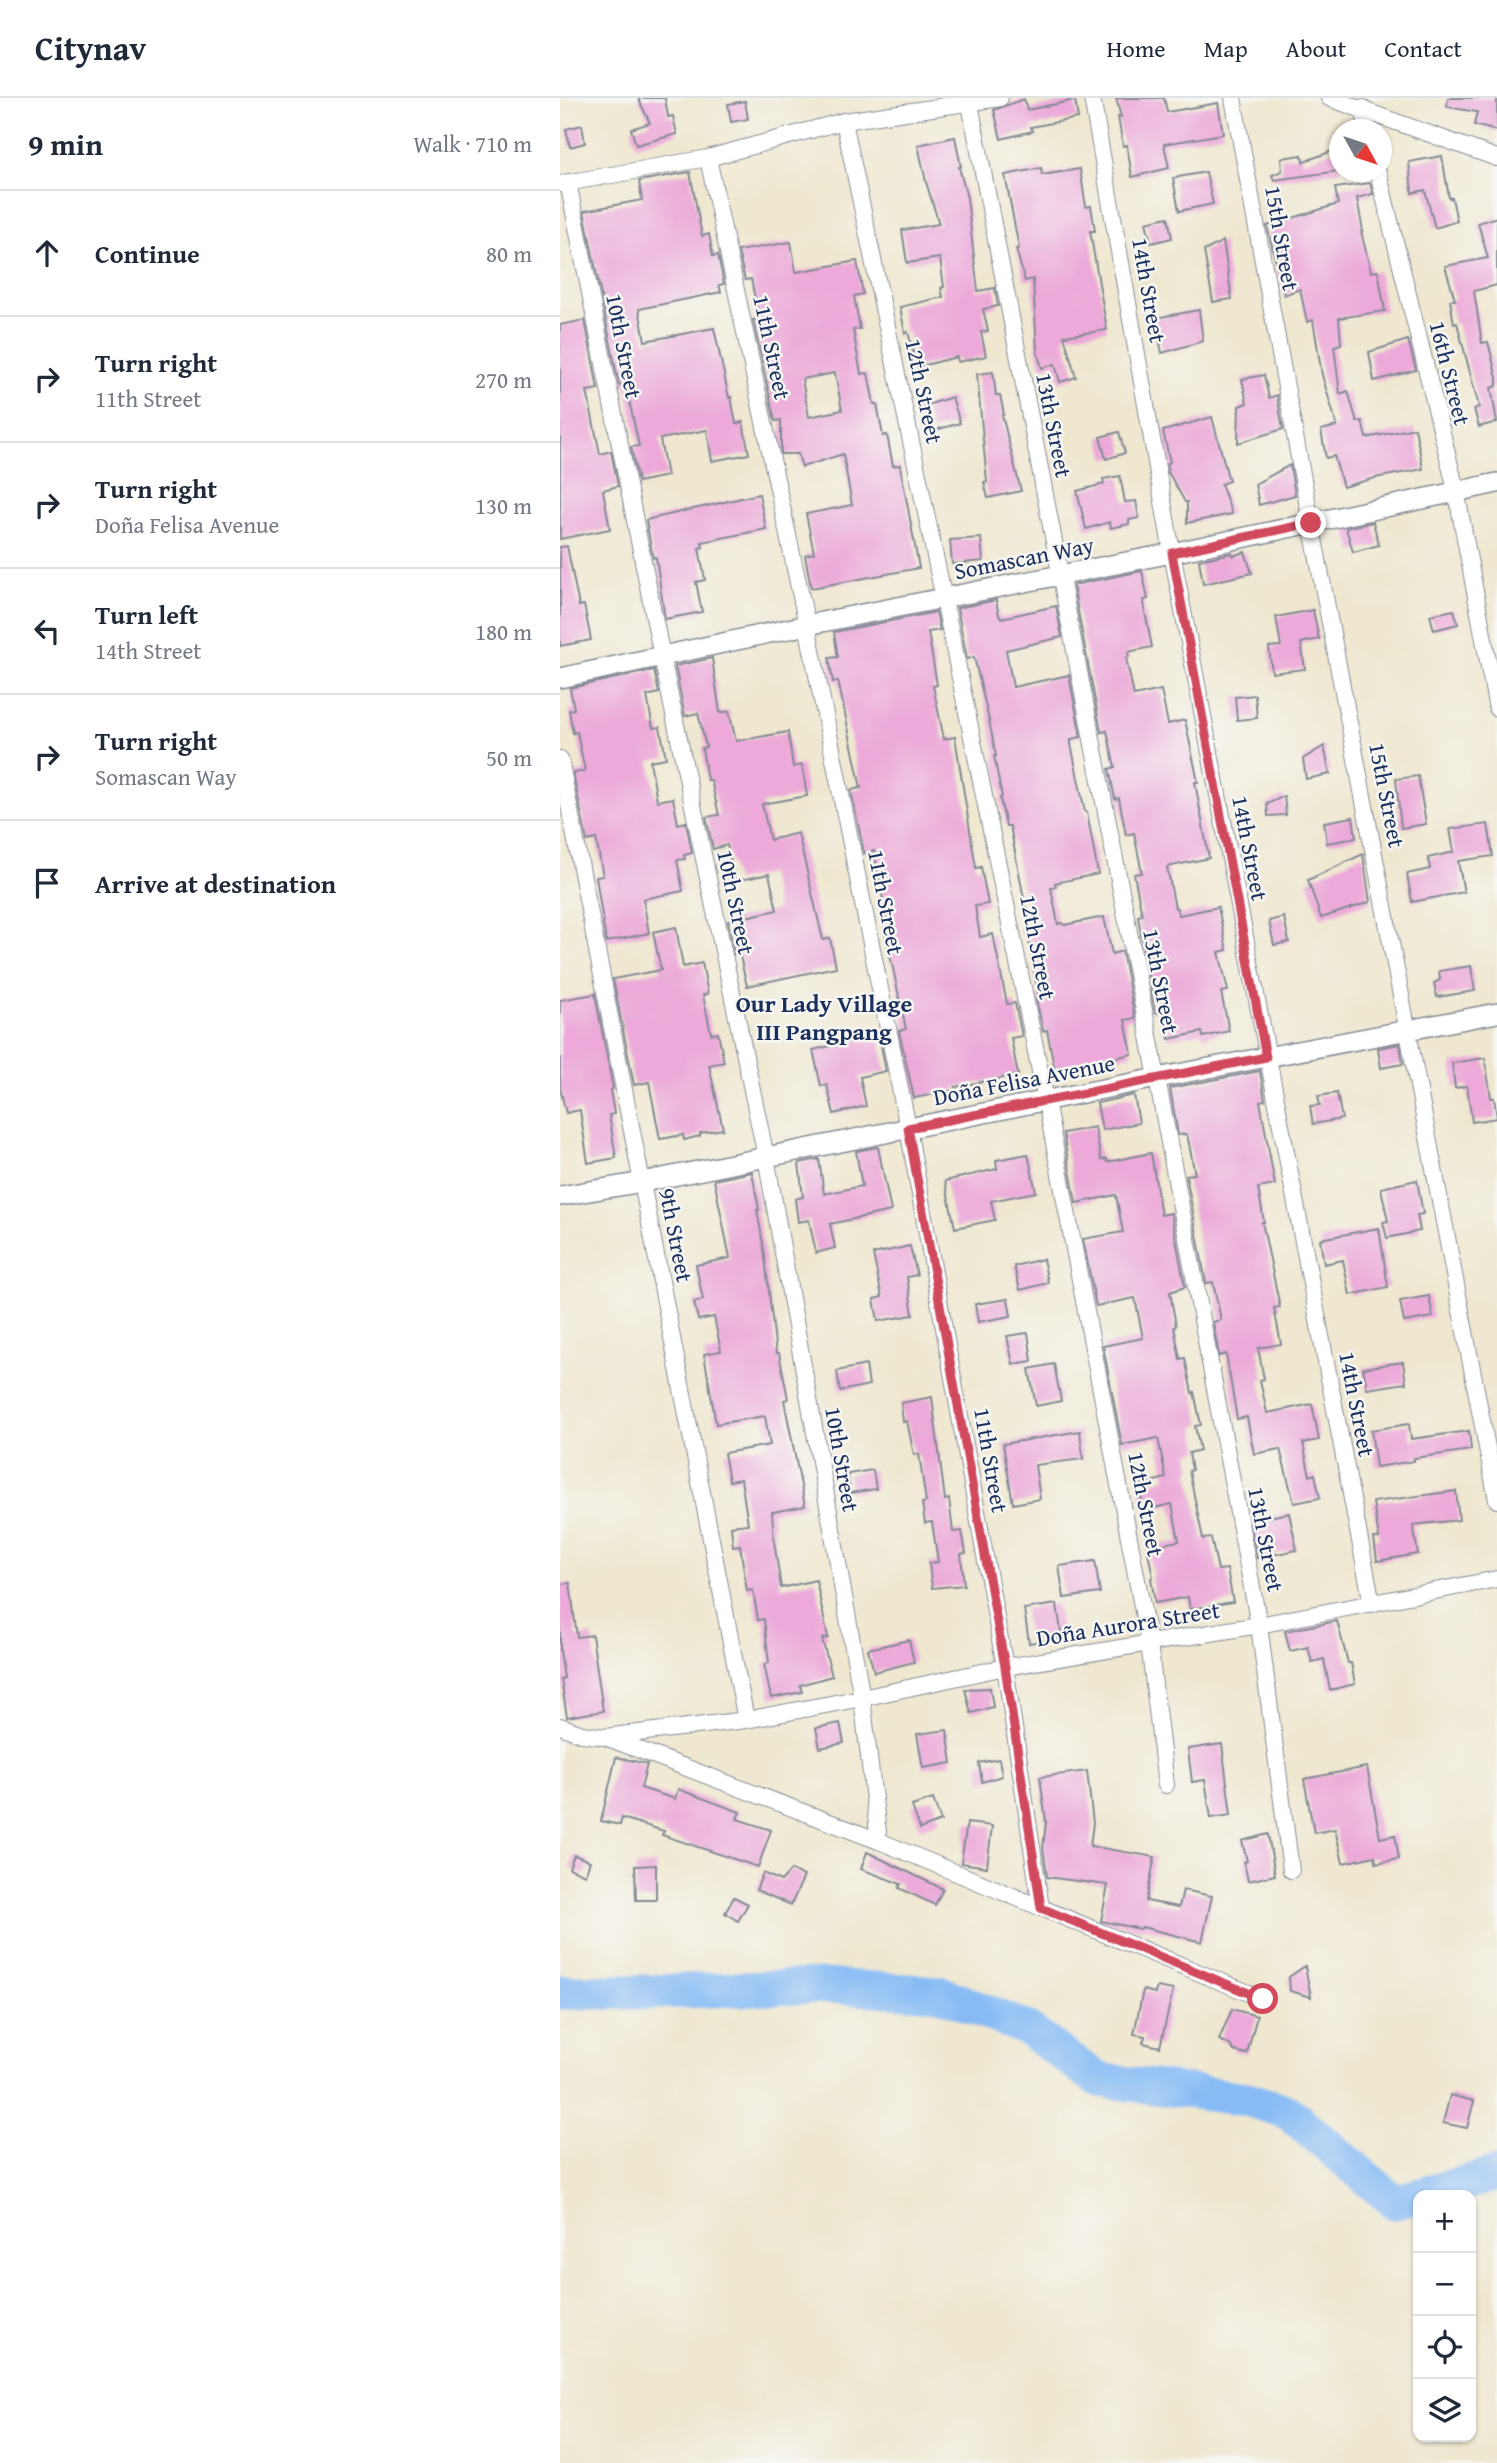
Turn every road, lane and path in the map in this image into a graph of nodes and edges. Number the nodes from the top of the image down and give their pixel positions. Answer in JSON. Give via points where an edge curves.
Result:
{"nodes":[{"id":1,"x":1000,"y":98,"type":"edge"},
{"id":2,"x":1092,"y":98,"type":"edge"},
{"id":3,"x":1234,"y":98,"type":"edge"},
{"id":4,"x":1329,"y":98,"type":"edge"},
{"id":5,"x":970,"y":104,"type":"junction"},
{"id":6,"x":1363,"y":108,"type":"junction"},
{"id":7,"x":1366,"y":119,"type":"edge"},
{"id":8,"x":844,"y":121,"type":"junction"},
{"id":9,"x":708,"y":158,"type":"junction"},
{"id":10,"x":1497,"y":158,"type":"edge"},
{"id":11,"x":1380,"y":182,"type":"edge"},
{"id":12,"x":564,"y":183,"type":"edge"},
{"id":13,"x":1497,"y":483,"type":"edge"},
{"id":14,"x":1455,"y":490,"type":"junction"},
{"id":15,"x":1311,"y":523,"type":"junction"},
{"id":16,"x":1172,"y":553,"type":"junction"},
{"id":17,"x":1059,"y":576,"type":"junction"},
{"id":18,"x":944,"y":598,"type":"junction"},
{"id":19,"x":807,"y":625,"type":"junction"},
{"id":20,"x":662,"y":657,"type":"junction"},
{"id":21,"x":560,"y":678,"type":"edge"},
{"id":22,"x":1497,"y":709,"type":"edge"},
{"id":23,"x":560,"y":759,"type":"edge"},
{"id":24,"x":1497,"y":1013,"type":"edge"},
{"id":25,"x":1409,"y":1030,"type":"junction"},
{"id":26,"x":1266,"y":1057,"type":"junction"},
{"id":27,"x":1157,"y":1078,"type":"junction"},
{"id":28,"x":1046,"y":1101,"type":"junction"},
{"id":29,"x":908,"y":1128,"type":"junction"},
{"id":30,"x":765,"y":1157,"type":"junction"},
{"id":31,"x":643,"y":1182,"type":"junction"},
{"id":32,"x":560,"y":1196,"type":"edge"},
{"id":33,"x":1497,"y":1500,"type":"edge"},
{"id":34,"x":1497,"y":1579,"type":"edge"},
{"id":35,"x":1372,"y":1604,"type":"junction"},
{"id":36,"x":1259,"y":1625,"type":"junction"},
{"id":37,"x":1149,"y":1643,"type":"junction"},
{"id":38,"x":1005,"y":1667,"type":"junction"},
{"id":39,"x":862,"y":1698,"type":"junction"},
{"id":40,"x":746,"y":1720,"type":"junction"},
{"id":41,"x":560,"y":1726,"type":"edge"},
{"id":42,"x":605,"y":1737,"type":"junction"},
{"id":43,"x":1166,"y":1785,"type":"dead end"},
{"id":44,"x":879,"y":1840,"type":"junction"},
{"id":45,"x":1291,"y":1870,"type":"dead end"},
{"id":46,"x":1041,"y":1908,"type":"junction"},
{"id":47,"x":1263,"y":1999,"type":"dead end"}],
"edges":[{"from":1,"to":5,"type":"street"},
{"from":2,"to":16,"type":"street","name":"14th Street"},
{"from":3,"to":15,"type":"street","name":"15th Street"},
{"from":4,"to":6,"type":"street"},
{"from":5,"to":8,"type":"street"},
{"from":5,"to":17,"type":"street","name":"13th Street"},
{"from":6,"to":7,"type":"street"},
{"from":6,"to":10,"type":"street"},
{"from":8,"to":9,"type":"street"},
{"from":8,"to":18,"type":"street","name":"12th Street"},
{"from":9,"to":12,"type":"street"},
{"from":9,"to":19,"type":"street","name":"11th Street"},
{"from":11,"to":14,"type":"street","name":"16th Street"},
{"from":12,"to":20,"type":"street","name":"10th Street"},
{"from":13,"to":14,"type":"street","name":"Somascan Way"},
{"from":14,"to":15,"type":"street","name":"Somascan Way"},
{"from":14,"to":22,"type":"street","name":"16th Street"},
{"from":15,"to":16,"type":"street","name":"Somascan Way"},
{"from":15,"to":25,"type":"street","name":"15th Street"},
{"from":16,"to":17,"type":"street","name":"Somascan Way"},
{"from":16,"to":26,"type":"street","name":"14th Street"},
{"from":17,"to":18,"type":"street","name":"Somascan Way"},
{"from":17,"to":27,"type":"street","name":"13th Street"},
{"from":18,"to":19,"type":"street","name":"Somascan Way"},
{"from":18,"to":28,"type":"street","name":"12th Street"},
{"from":19,"to":20,"type":"street","name":"Somascan Way"},
{"from":19,"to":29,"type":"street","name":"11th Street"},
{"from":20,"to":21,"type":"street","name":"Somascan Way"},
{"from":20,"to":30,"type":"street","name":"10th Street"},
{"from":23,"to":31,"type":"street","name":"9th Street"},
{"from":24,"to":25,"type":"street","name":"Doña Felisa Avenue"},
{"from":25,"to":26,"type":"street","name":"Doña Felisa Avenue"},
{"from":25,"to":33,"type":"street","name":"15th Street"},
{"from":26,"to":27,"type":"street","name":"Doña Felisa Avenue"},
{"from":26,"to":35,"type":"street","name":"14th Street"},
{"from":27,"to":28,"type":"street","name":"Doña Felisa Avenue"},
{"from":27,"to":36,"type":"street","name":"13th Street"},
{"from":28,"to":29,"type":"street","name":"Doña Felisa Avenue"},
{"from":28,"to":37,"type":"street","name":"12th Street"},
{"from":29,"to":30,"type":"street","name":"Doña Felisa Avenue"},
{"from":29,"to":38,"type":"street","name":"11th Street"},
{"from":30,"to":31,"type":"street","name":"Doña Felisa Avenue"},
{"from":30,"to":39,"type":"street","name":"10th Street"},
{"from":31,"to":32,"type":"street","name":"Doña Felisa Avenue"},
{"from":31,"to":40,"type":"street","name":"9th Street"},
{"from":34,"to":35,"type":"street","name":"Doña Aurora Street"},
{"from":35,"to":36,"type":"street","name":"Doña Aurora Street"},
{"from":36,"to":37,"type":"street","name":"Doña Aurora Street"},
{"from":36,"to":45,"type":"street","name":"13th Street"},
{"from":37,"to":38,"type":"street","name":"Doña Aurora Street"},
{"from":37,"to":43,"type":"street","name":"12th Street"},
{"from":38,"to":39,"type":"street","name":"Doña Aurora Street"},
{"from":38,"to":46,"type":"street","name":"11th Street"},
{"from":39,"to":40,"type":"street","name":"Doña Aurora Street"},
{"from":39,"to":44,"type":"street","name":"10th Street"},
{"from":40,"to":42,"type":"street","name":"Doña Aurora Street"},
{"from":41,"to":42,"type":"street","name":"Doña Aurora Street"},
{"from":42,"to":44,"type":"street"},
{"from":44,"to":46,"type":"street"},
{"from":46,"to":47,"type":"street"}]}
